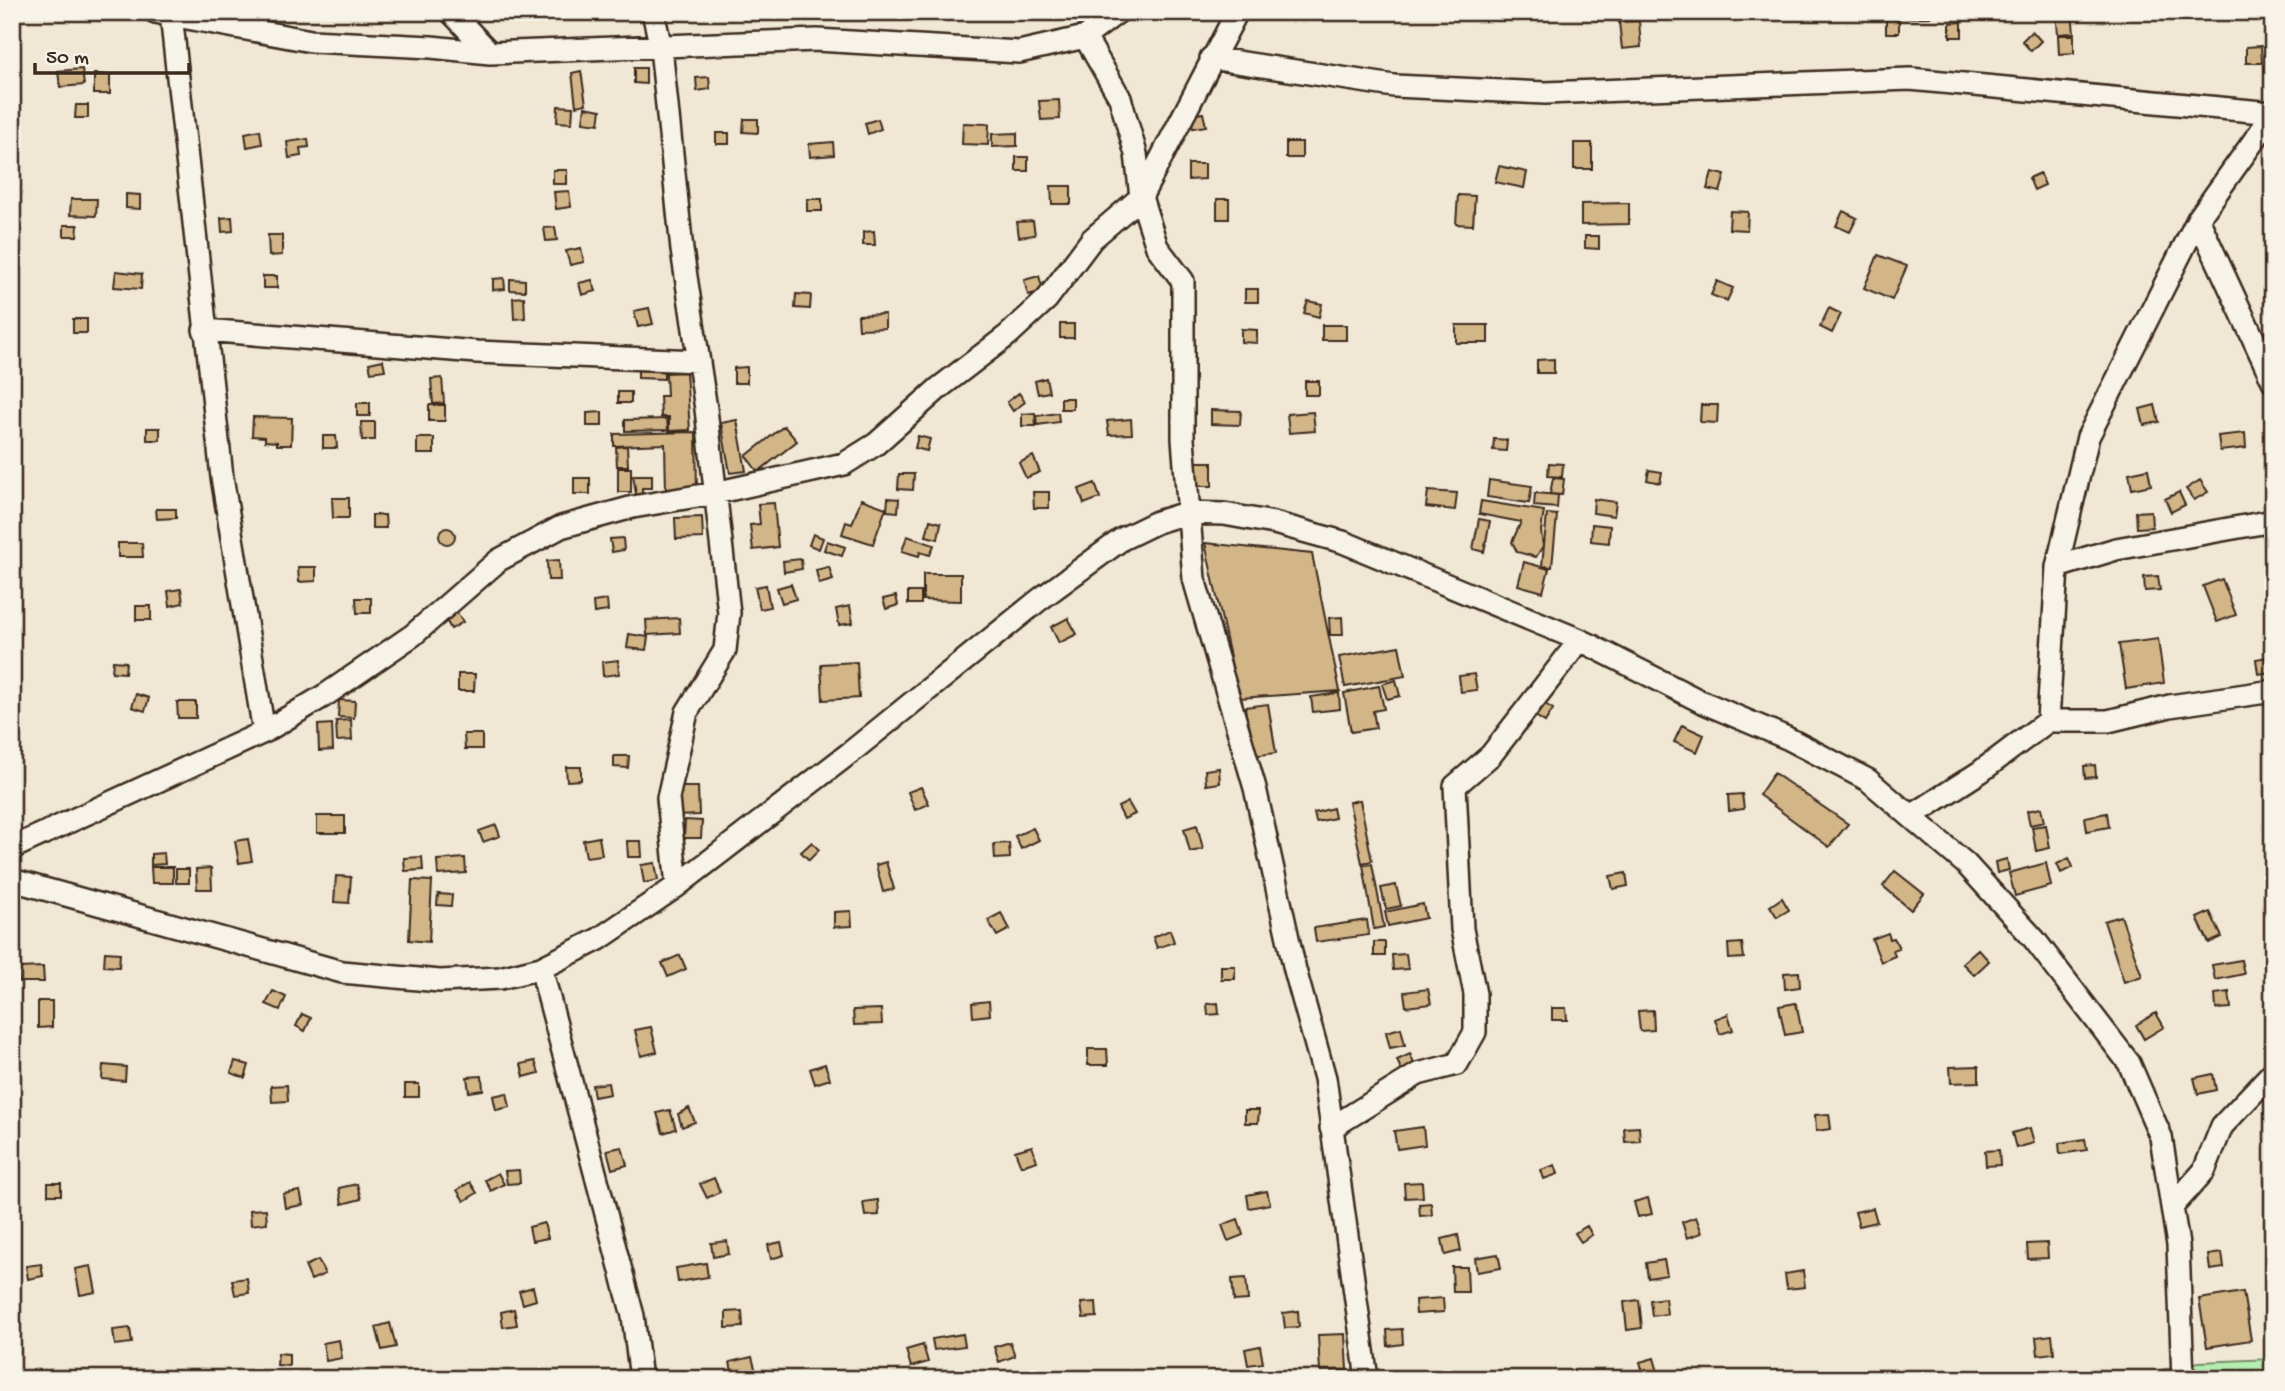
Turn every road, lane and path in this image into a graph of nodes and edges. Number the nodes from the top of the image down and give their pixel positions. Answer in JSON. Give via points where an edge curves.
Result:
{"nodes":[{"id":1,"x":450,"y":12,"type":"edge"},
{"id":2,"x":653,"y":12,"type":"edge"},
{"id":3,"x":1118,"y":12,"type":"edge"},
{"id":4,"x":1237,"y":12,"type":"edge"},
{"id":5,"x":163,"y":13,"type":"edge"},
{"id":6,"x":1085,"y":37,"type":"junction"},
{"id":7,"x":661,"y":48,"type":"junction"},
{"id":8,"x":490,"y":53,"type":"junction"},
{"id":9,"x":1211,"y":58,"type":"junction"},
{"id":10,"x":2273,"y":113,"type":"edge"},
{"id":11,"x":1141,"y":197,"type":"junction"},
{"id":12,"x":2198,"y":219,"type":"junction"},
{"id":13,"x":204,"y":330,"type":"junction"},
{"id":14,"x":698,"y":360,"type":"junction"},
{"id":15,"x":2273,"y":381,"type":"edge"},
{"id":16,"x":715,"y":493,"type":"junction"},
{"id":17,"x":1186,"y":513,"type":"junction"},
{"id":18,"x":2273,"y":521,"type":"edge"},
{"id":19,"x":2057,"y":567,"type":"junction"},
{"id":20,"x":1580,"y":640,"type":"junction"},
{"id":21,"x":2273,"y":691,"type":"edge"},
{"id":22,"x":2048,"y":721,"type":"junction"},
{"id":23,"x":264,"y":732,"type":"junction"},
{"id":24,"x":12,"y":848,"type":"edge"},
{"id":25,"x":12,"y":880,"type":"edge"},
{"id":26,"x":677,"y":886,"type":"junction"},
{"id":27,"x":541,"y":968,"type":"junction"},
{"id":28,"x":2273,"y":1072,"type":"edge"},
{"id":29,"x":1331,"y":1128,"type":"junction"},
{"id":30,"x":2172,"y":1207,"type":"junction"},
{"id":31,"x":641,"y":1379,"type":"edge"},
{"id":32,"x":1367,"y":1379,"type":"edge"},
{"id":33,"x":2183,"y":1379,"type":"edge"}],
"edges":[{"from":1,"to":8,"type":"street"},
{"from":2,"to":7,"type":"street"},
{"from":3,"to":6,"type":"street"},
{"from":4,"to":9,"type":"street"},
{"from":5,"to":8,"type":"street","via":[[311,41]]},
{"from":5,"to":13,"type":"street"},
{"from":6,"to":7,"type":"street","via":[[1019,52],[817,40]]},
{"from":6,"to":11,"type":"street","via":[[1119,98],[1136,154]]},
{"from":7,"to":8,"type":"street"},
{"from":7,"to":14,"type":"street"},
{"from":9,"to":10,"type":"street","via":[[1394,86],[1545,93],[1910,79]]},
{"from":9,"to":11,"type":"street"},
{"from":10,"to":12,"type":"street"},
{"from":11,"to":16,"type":"street","via":[[1092,239],[1047,299],[876,444],[844,464]]},
{"from":11,"to":17,"type":"street","via":[[1157,247],[1183,281]]},
{"from":12,"to":15,"type":"street"},
{"from":12,"to":19,"type":"street","via":[[2088,437]]},
{"from":13,"to":14,"type":"street","via":[[477,352]]},
{"from":13,"to":23,"type":"street","via":[[222,477]]},
{"from":14,"to":16,"type":"street"},
{"from":16,"to":23,"type":"street","via":[[633,507],[561,527],[529,542],[499,561],[413,635]]},
{"from":16,"to":26,"type":"street","via":[[729,613],[725,650],[687,712],[667,798]]},
{"from":17,"to":20,"type":"street","via":[[1274,523],[1343,542]]},
{"from":17,"to":26,"type":"street","via":[[1122,539]]},
{"from":17,"to":29,"type":"street","via":[[1194,579],[1255,789],[1292,957],[1325,1078]]},
{"from":18,"to":19,"type":"street","via":[[2116,549]]},
{"from":19,"to":22,"type":"street"},
{"from":20,"to":22,"type":"street","via":[[1699,689],[1913,815]]},
{"from":20,"to":29,"type":"street","via":[[1491,755],[1455,786],[1462,929],[1475,994],[1475,1032],[1457,1064],[1418,1074]]},
{"from":20,"to":30,"type":"street","via":[[1868,780],[1966,864],[2034,939],[2129,1063],[2161,1137]]},
{"from":21,"to":22,"type":"street","via":[[2170,706],[2108,721]]},
{"from":23,"to":24,"type":"street"},
{"from":25,"to":27,"type":"street","via":[[342,972],[440,981],[500,978]]},
{"from":26,"to":27,"type":"street","via":[[599,939]]},
{"from":27,"to":31,"type":"street","via":[[633,1316]]},
{"from":28,"to":30,"type":"street","via":[[2222,1126],[2204,1171]]},
{"from":29,"to":32,"type":"street"},
{"from":30,"to":33,"type":"street","via":[[2178,1245]]}]}
